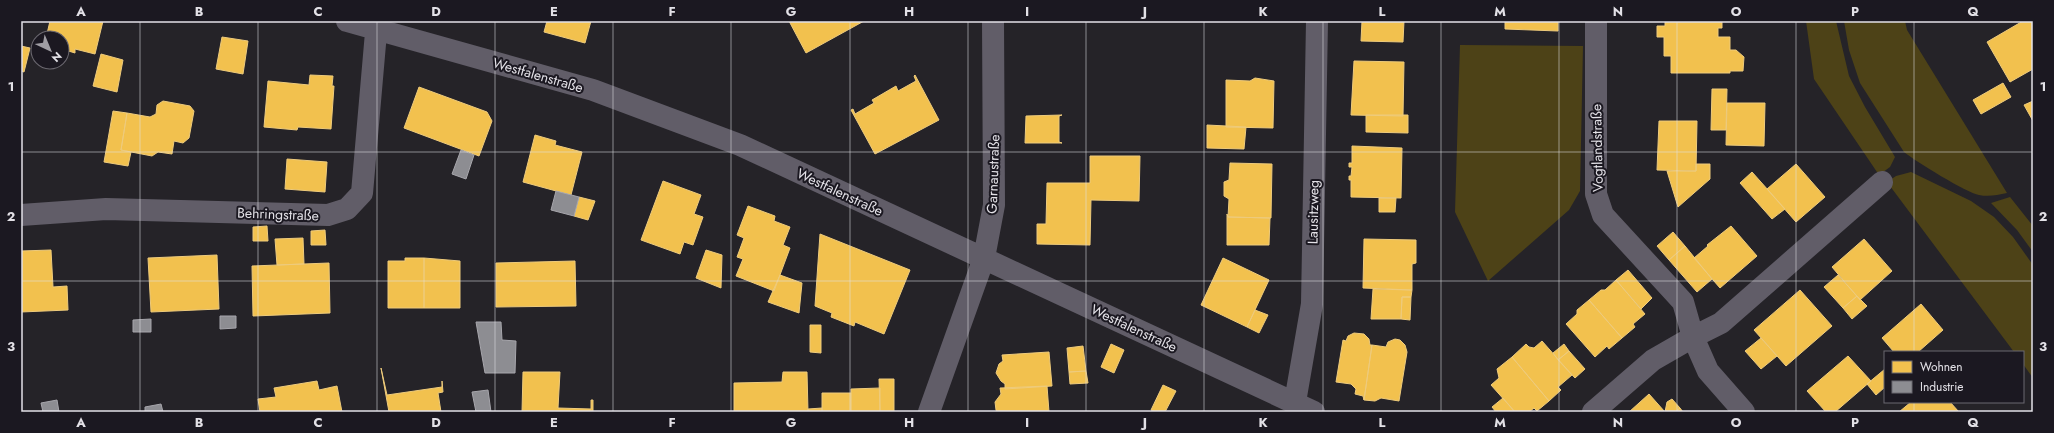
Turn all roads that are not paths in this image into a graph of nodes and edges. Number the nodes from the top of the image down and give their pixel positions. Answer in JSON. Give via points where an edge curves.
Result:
{"nodes":[{"id":1,"x":347,"y":21,"type":"edge"},
{"id":2,"x":994,"y":21,"type":"edge"},
{"id":3,"x":1317,"y":21,"type":"edge"},
{"id":4,"x":1596,"y":21,"type":"edge"},
{"id":5,"x":376,"y":24,"type":"edge"},
{"id":6,"x":1882,"y":182,"type":"dead end"},
{"id":7,"x":21,"y":215,"type":"edge"},
{"id":8,"x":984,"y":258,"type":"junction"},
{"id":9,"x":1693,"y":337,"type":"junction"},
{"id":10,"x":1295,"y":402,"type":"junction"},
{"id":11,"x":929,"y":412,"type":"edge"},
{"id":12,"x":1314,"y":412,"type":"edge"},
{"id":13,"x":1593,"y":412,"type":"edge"},
{"id":14,"x":1744,"y":412,"type":"edge"}],
"edges":[{"from":1,"to":5,"type":"street","name":"Westfalenstraße"},
{"from":2,"to":8,"type":"street","name":"Garnaustraße","via":[[994,205]]},
{"from":3,"to":10,"type":"street","name":"Lausitzweg","via":[[1312,304]]},
{"from":4,"to":9,"type":"street","name":"Vogtlandstraße","via":[[1596,194],[1603,215],[1683,302]]},
{"from":5,"to":7,"type":"street","name":"Behringstraße","via":[[362,194],[347,209],[328,215],[106,209]]},
{"from":5,"to":8,"type":"street","name":"Westfalenstraße","via":[[593,90],[730,141]]},
{"from":6,"to":9,"type":"street","via":[[1721,323]]},
{"from":8,"to":10,"type":"street","name":"Westfalenstraße"},
{"from":8,"to":11,"type":"street","name":"Garnaustraße"},
{"from":9,"to":13,"type":"street","via":[[1653,360]]},
{"from":9,"to":14,"type":"street","name":"Vogtlandstraße","via":[[1708,371]]},
{"from":10,"to":12,"type":"street","name":"Westfalenstraße"}]}
